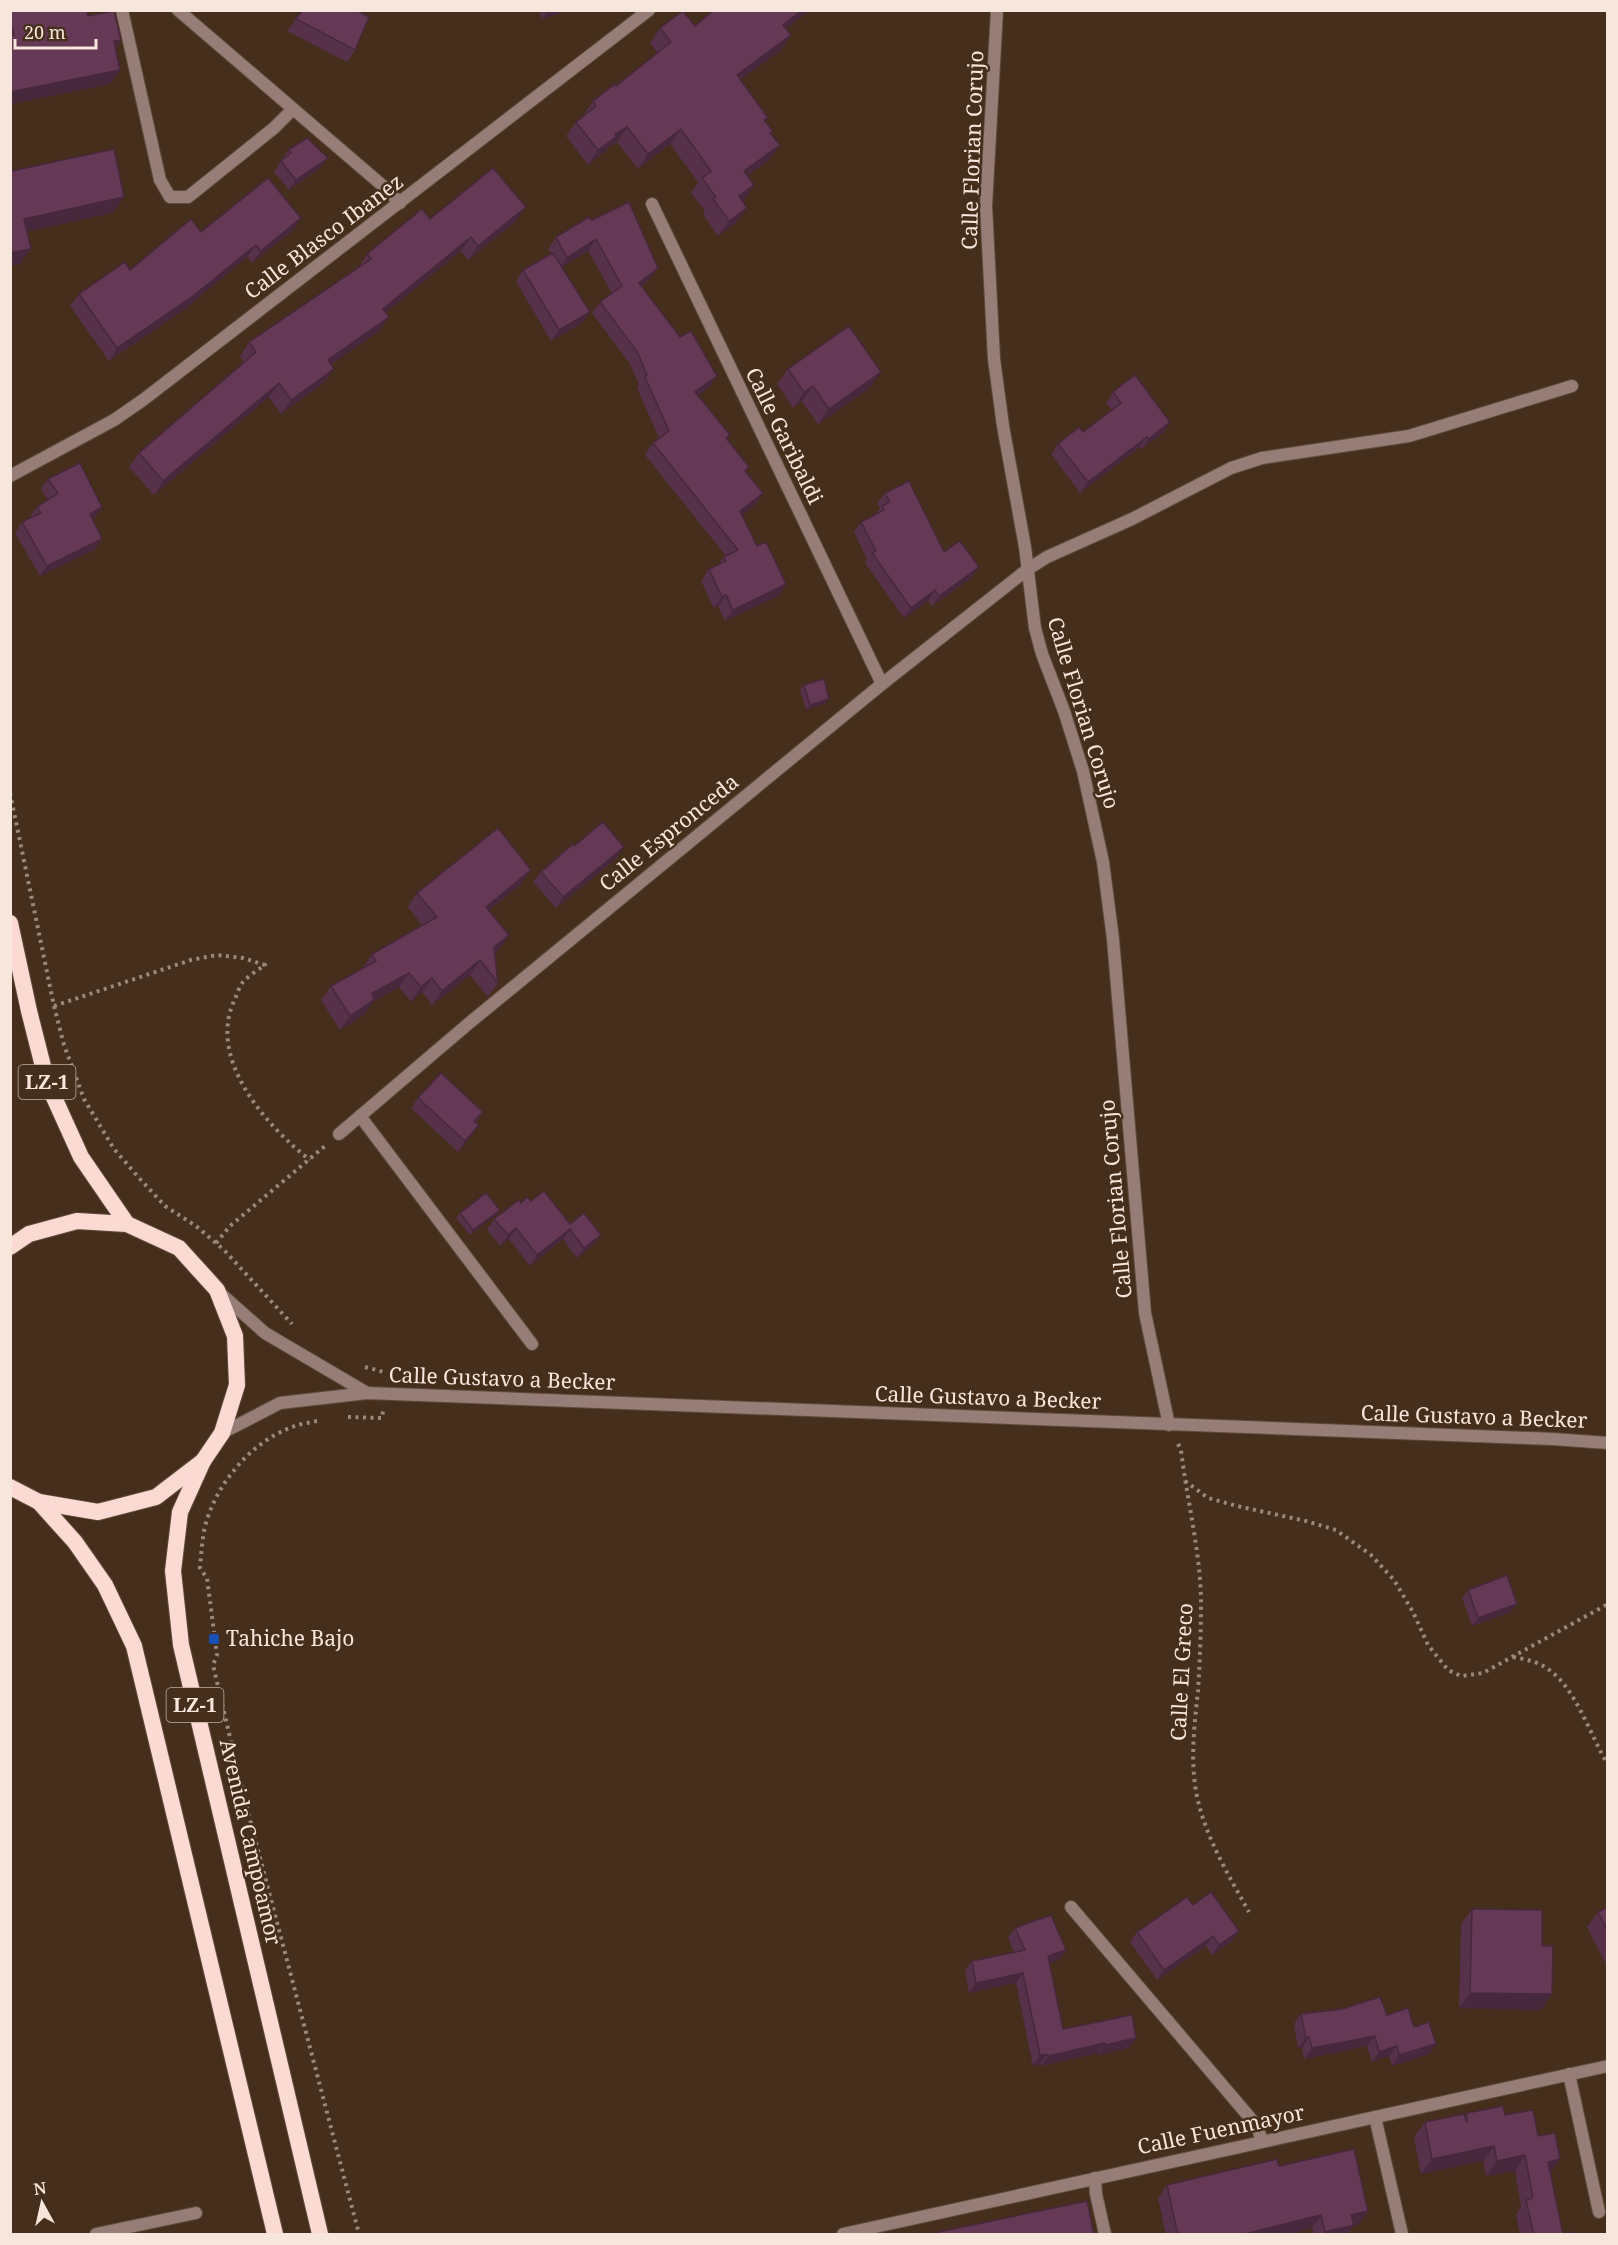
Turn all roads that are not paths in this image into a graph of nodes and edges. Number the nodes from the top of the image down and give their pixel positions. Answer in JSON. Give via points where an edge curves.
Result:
{"nodes":[{"id":1,"x":122,"y":10,"type":"edge"},
{"id":2,"x":178,"y":10,"type":"edge"},
{"id":3,"x":649,"y":10,"type":"edge"},
{"id":4,"x":997,"y":10,"type":"edge"},
{"id":5,"x":292,"y":110,"type":"junction"},
{"id":6,"x":400,"y":203,"type":"junction"},
{"id":7,"x":652,"y":204,"type":"dead end"},
{"id":8,"x":1572,"y":386,"type":"dead end"},
{"id":9,"x":10,"y":476,"type":"edge"},
{"id":10,"x":1028,"y":569,"type":"junction"},
{"id":11,"x":882,"y":684,"type":"junction"},
{"id":12,"x":10,"y":923,"type":"edge"},
{"id":13,"x":360,"y":1116,"type":"junction"},
{"id":14,"x":339,"y":1134,"type":"road end"},
{"id":15,"x":127,"y":1224,"type":"junction"},
{"id":16,"x":10,"y":1247,"type":"edge"},
{"id":17,"x":217,"y":1290,"type":"junction"},
{"id":18,"x":532,"y":1344,"type":"dead end"},
{"id":19,"x":367,"y":1393,"type":"junction"},
{"id":20,"x":1168,"y":1425,"type":"junction"},
{"id":21,"x":222,"y":1432,"type":"junction"},
{"id":22,"x":1608,"y":1443,"type":"edge"},
{"id":23,"x":203,"y":1461,"type":"junction"},
{"id":24,"x":10,"y":1487,"type":"edge"},
{"id":25,"x":39,"y":1502,"type":"junction"},
{"id":26,"x":1071,"y":1907,"type":"dead end"},
{"id":27,"x":1608,"y":2066,"type":"edge"},
{"id":28,"x":1569,"y":2074,"type":"junction"},
{"id":29,"x":1375,"y":2116,"type":"junction"},
{"id":30,"x":1262,"y":2141,"type":"junction"},
{"id":31,"x":1095,"y":2178,"type":"junction"},
{"id":32,"x":1599,"y":2212,"type":"dead end"},
{"id":33,"x":196,"y":2213,"type":"dead end"},
{"id":34,"x":866,"y":2232,"type":"edge"},
{"id":35,"x":96,"y":2235,"type":"edge"},
{"id":36,"x":275,"y":2235,"type":"edge"},
{"id":37,"x":320,"y":2235,"type":"edge"},
{"id":38,"x":843,"y":2235,"type":"edge"},
{"id":39,"x":1105,"y":2235,"type":"edge"},
{"id":40,"x":1402,"y":2235,"type":"edge"}],
"edges":[{"from":1,"to":5,"type":"street","via":[[160,180],[170,197],[188,197]]},
{"from":2,"to":5,"type":"street"},
{"from":3,"to":6,"type":"street","name":"Calle Blasco Ibanez"},
{"from":4,"to":10,"type":"street","name":"Calle Florian Corujo","via":[[986,206],[989,287],[1003,426]]},
{"from":5,"to":6,"type":"street"},
{"from":6,"to":9,"type":"street","name":"Calle Blasco Ibanez","via":[[143,400]]},
{"from":7,"to":11,"type":"street","name":"Calle Garibaldi"},
{"from":8,"to":10,"type":"street","name":"Calle Espronceda","via":[[1409,436],[1252,461]]},
{"from":10,"to":11,"type":"street","name":"Calle Espronceda"},
{"from":10,"to":20,"type":"street","name":"Calle Florian Corujo","via":[[1035,628],[1083,771],[1103,862],[1145,1313]]},
{"from":11,"to":13,"type":"street","name":"Calle Espronceda"},
{"from":12,"to":15,"type":"highway","number":"LZ-1","via":[[47,1082],[81,1157]]},
{"from":13,"to":14,"type":"street","name":"Calle Espronceda"},
{"from":13,"to":18,"type":"street"},
{"from":15,"to":16,"type":"highway","number":"LZ-1","via":[[77,1221],[29,1234]]},
{"from":15,"to":17,"type":"highway","number":"LZ-1","via":[[179,1248]]},
{"from":17,"to":19,"type":"street","name":"Calle Gustavo a Becker","via":[[265,1333]]},
{"from":17,"to":21,"type":"highway","number":"LZ-1","via":[[235,1336],[237,1376]]},
{"from":19,"to":20,"type":"street","name":"Calle Gustavo a Becker"},
{"from":19,"to":21,"type":"street","name":"Calle Gustavo a Becker","via":[[280,1403]]},
{"from":20,"to":22,"type":"street","name":"Calle Gustavo a Becker"},
{"from":21,"to":23,"type":"highway","number":"LZ-1"},
{"from":23,"to":25,"type":"highway","number":"LZ-1","via":[[156,1497],[98,1512]]},
{"from":23,"to":37,"type":"highway","name":"Avenida Campoamor","number":"LZ-1","via":[[180,1512],[173,1571],[181,1645]]},
{"from":24,"to":25,"type":"highway","number":"LZ-1"},
{"from":25,"to":36,"type":"highway","number":"LZ-1","via":[[75,1542],[105,1585],[134,1646]]},
{"from":26,"to":30,"type":"street","via":[[1257,2126]]},
{"from":27,"to":28,"type":"street","name":"Calle Fuenmayor"},
{"from":28,"to":29,"type":"street","name":"Calle Fuenmayor"},
{"from":28,"to":32,"type":"street"},
{"from":29,"to":30,"type":"street","name":"Calle Fuenmayor"},
{"from":29,"to":40,"type":"street"},
{"from":30,"to":31,"type":"street","name":"Calle Fuenmayor"},
{"from":31,"to":34,"type":"street","name":"Calle Fuenmayor"},
{"from":31,"to":39,"type":"street"},
{"from":33,"to":35,"type":"street"},
{"from":34,"to":38,"type":"street","name":"Calle Fuenmayor"}]}
